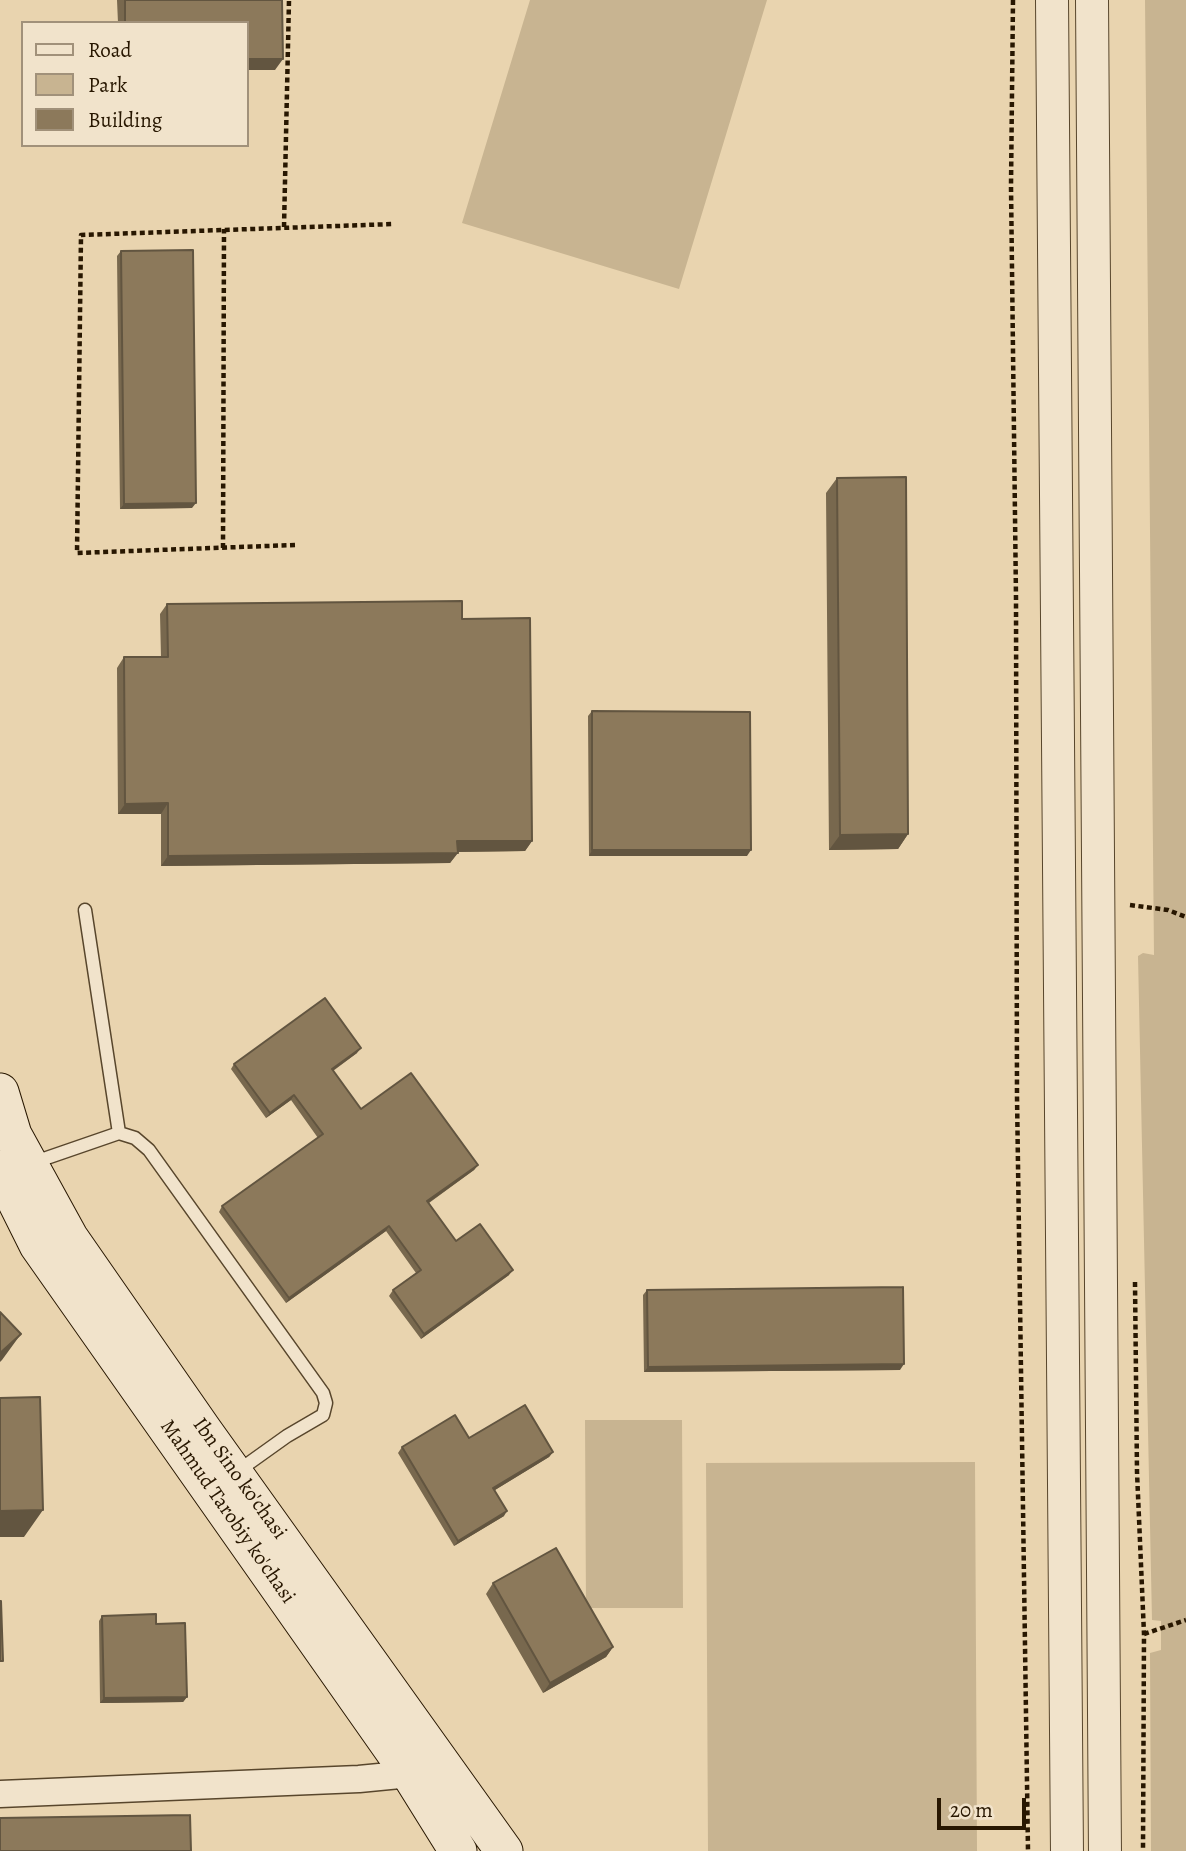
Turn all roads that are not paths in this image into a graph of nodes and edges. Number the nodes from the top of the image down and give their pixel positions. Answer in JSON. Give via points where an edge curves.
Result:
{"nodes":[{"id":1,"x":1052,"y":0,"type":"edge"},
{"id":2,"x":1092,"y":0,"type":"edge"},
{"id":3,"x":1098,"y":901,"type":"junction"},
{"id":4,"x":1058,"y":903,"type":"junction"},
{"id":5,"x":85,"y":910,"type":"dead end"},
{"id":6,"x":0,"y":1092,"type":"edge"},
{"id":7,"x":119,"y":1133,"type":"junction"},
{"id":8,"x":14,"y":1167,"type":"edge"},
{"id":9,"x":235,"y":1473,"type":"junction"},
{"id":10,"x":1103,"y":1640,"type":"junction"},
{"id":11,"x":1065,"y":1641,"type":"junction"},
{"id":12,"x":424,"y":1765,"type":"junction"},
{"id":13,"x":0,"y":1794,"type":"edge"},
{"id":14,"x":458,"y":1851,"type":"edge"},
{"id":15,"x":504,"y":1851,"type":"edge"},
{"id":16,"x":1067,"y":1851,"type":"edge"},
{"id":17,"x":1105,"y":1851,"type":"edge"}],
"edges":[{"from":1,"to":4,"type":"street"},
{"from":2,"to":3,"type":"street"},
{"from":3,"to":4,"type":"street"},
{"from":3,"to":10,"type":"street"},
{"from":4,"to":11,"type":"street"},
{"from":5,"to":7,"type":"lane"},
{"from":6,"to":8,"type":"main road","name":"Ibn Sino ko'chasi","via":[[13,1135]]},
{"from":7,"to":8,"type":"lane"},
{"from":7,"to":9,"type":"lane","via":[[135,1138],[149,1150],[323,1393],[323,1415]]},
{"from":8,"to":9,"type":"main road","name":"Ibn Sino ko'chasi","via":[[69,1237]]},
{"from":8,"to":12,"type":"main road","name":"Mahmud Tarobiy ko'chasi","via":[[38,1245]]},
{"from":9,"to":12,"type":"main road","name":"Ibn Sino ko'chasi"},
{"from":10,"to":11,"type":"street"},
{"from":10,"to":17,"type":"street"},
{"from":11,"to":16,"type":"street"},
{"from":12,"to":13,"type":"street","via":[[345,1780]]},
{"from":12,"to":14,"type":"main road","name":"Mahmud Tarobiy ko'chasi"},
{"from":12,"to":15,"type":"main road","name":"Ibn Sino ko'chasi"}]}
